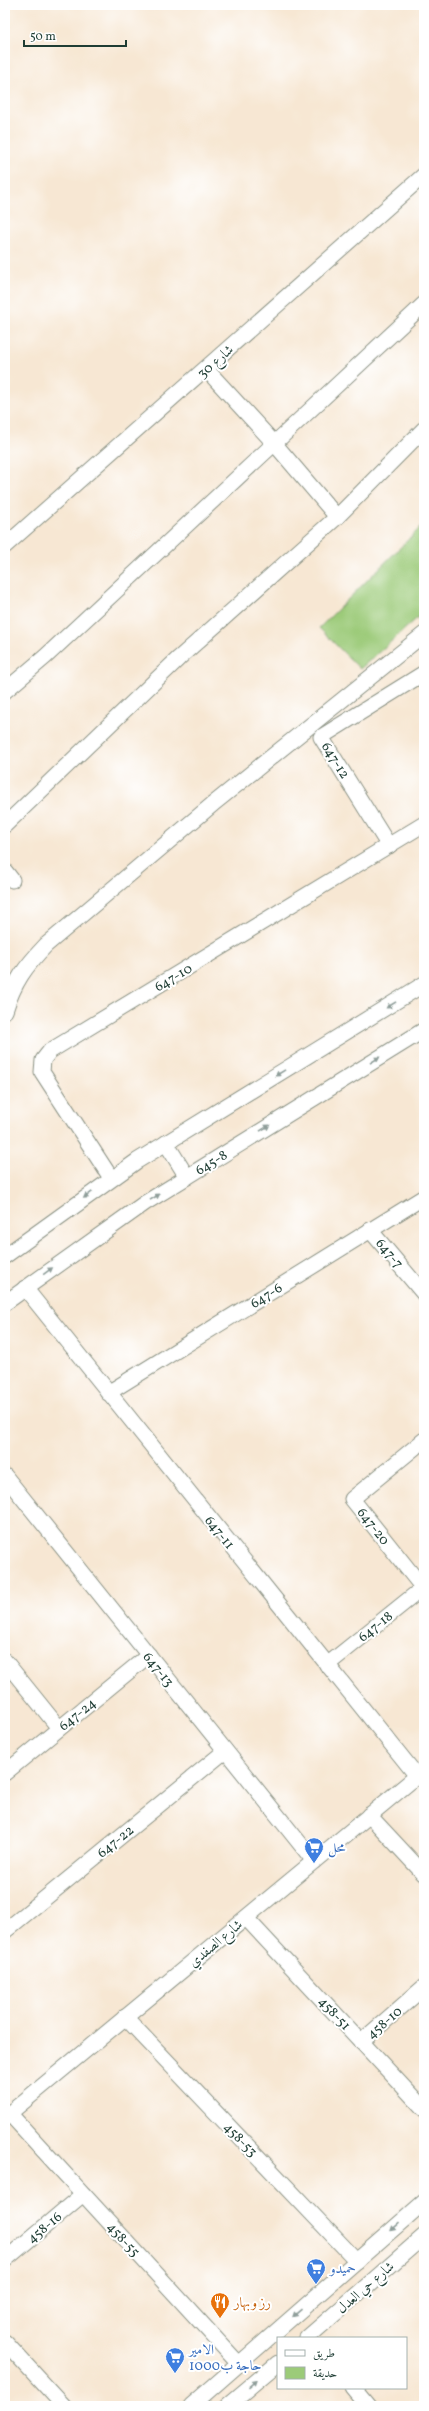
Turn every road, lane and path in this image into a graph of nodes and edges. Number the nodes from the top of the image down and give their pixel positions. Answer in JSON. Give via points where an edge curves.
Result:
{"nodes":[{"id":1,"x":424,"y":175,"type":"edge"},
{"id":2,"x":424,"y":304,"type":"edge"},
{"id":3,"x":206,"y":369,"type":"junction"},
{"id":4,"x":424,"y":429,"type":"edge"},
{"id":5,"x":274,"y":443,"type":"junction"},
{"id":6,"x":336,"y":517,"type":"junction"},
{"id":7,"x":5,"y":546,"type":"edge"},
{"id":8,"x":424,"y":634,"type":"edge"},
{"id":9,"x":424,"y":673,"type":"edge"},
{"id":10,"x":5,"y":691,"type":"edge"},
{"id":11,"x":424,"y":824,"type":"edge"},
{"id":12,"x":5,"y":825,"type":"edge"},
{"id":13,"x":389,"y":846,"type":"junction"},
{"id":14,"x":424,"y":984,"type":"edge"},
{"id":15,"x":5,"y":1011,"type":"edge"},
{"id":16,"x":424,"y":1030,"type":"edge"},
{"id":17,"x":166,"y":1143,"type":"junction"},
{"id":18,"x":187,"y":1177,"type":"junction"},
{"id":19,"x":111,"y":1178,"type":"junction"},
{"id":20,"x":424,"y":1197,"type":"edge"},
{"id":21,"x":370,"y":1230,"type":"junction"},
{"id":22,"x":5,"y":1256,"type":"edge"},
{"id":23,"x":25,"y":1288,"type":"junction"},
{"id":24,"x":424,"y":1294,"type":"edge"},
{"id":25,"x":5,"y":1303,"type":"edge"},
{"id":26,"x":108,"y":1393,"type":"junction"},
{"id":27,"x":424,"y":1440,"type":"edge"},
{"id":28,"x":5,"y":1476,"type":"edge"},
{"id":29,"x":423,"y":1587,"type":"edge"},
{"id":30,"x":149,"y":1655,"type":"junction"},
{"id":31,"x":5,"y":1662,"type":"edge"},
{"id":32,"x":327,"y":1665,"type":"junction"},
{"id":33,"x":59,"y":1728,"type":"junction"},
{"id":34,"x":225,"y":1751,"type":"junction"},
{"id":35,"x":5,"y":1773,"type":"edge"},
{"id":36,"x":420,"y":1773,"type":"edge"},
{"id":37,"x":369,"y":1816,"type":"junction"},
{"id":38,"x":314,"y":1861,"type":"junction"},
{"id":39,"x":424,"y":1874,"type":"edge"},
{"id":40,"x":246,"y":1918,"type":"junction"},
{"id":41,"x":5,"y":1931,"type":"edge"},
{"id":42,"x":424,"y":1987,"type":"edge"},
{"id":43,"x":125,"y":2017,"type":"junction"},
{"id":44,"x":361,"y":2042,"type":"junction"},
{"id":45,"x":424,"y":2109,"type":"edge"},
{"id":46,"x":7,"y":2115,"type":"edge"},
{"id":47,"x":84,"y":2194,"type":"junction"},
{"id":48,"x":424,"y":2202,"type":"edge"},
{"id":49,"x":424,"y":2236,"type":"edge"},
{"id":50,"x":5,"y":2260,"type":"edge"},
{"id":51,"x":357,"y":2261,"type":"junction"},
{"id":52,"x":309,"y":2337,"type":"edge"},
{"id":53,"x":5,"y":2342,"type":"edge"},
{"id":54,"x":239,"y":2364,"type":"junction"},
{"id":55,"x":277,"y":2364,"type":"edge"},
{"id":56,"x":353,"y":2389,"type":"edge"},
{"id":57,"x":64,"y":2406,"type":"edge"},
{"id":58,"x":191,"y":2406,"type":"edge"},
{"id":59,"x":228,"y":2406,"type":"edge"},
{"id":60,"x":368,"y":2406,"type":"edge"}],
"edges":[{"from":1,"to":3,"type":"street","name":"شارع 30"},
{"from":2,"to":5,"type":"street"},
{"from":3,"to":5,"type":"street"},
{"from":3,"to":7,"type":"street","name":"شارع 30"},
{"from":4,"to":6,"type":"street"},
{"from":5,"to":6,"type":"street"},
{"from":5,"to":10,"type":"street","via":[[45,657]]},
{"from":6,"to":12,"type":"street","via":[[179,658]]},
{"from":8,"to":15,"type":"street","via":[[213,804],[46,945],[24,968]]},
{"from":9,"to":13,"type":"street","name":"647-12","via":[[321,736]]},
{"from":11,"to":13,"type":"street","name":"647-10"},
{"from":13,"to":19,"type":"street","name":"647-10","via":[[50,1051],[43,1060],[42,1072]]},
{"from":14,"to":17,"type":"street","one_way":true},
{"from":18,"to":16,"type":"street","name":"645-8","one_way":true},
{"from":17,"to":18,"type":"street"},
{"from":17,"to":19,"type":"street"},
{"from":23,"to":18,"type":"street","name":"645-8","one_way":true,"via":[[105,1230]]},
{"from":19,"to":22,"type":"street","one_way":true},
{"from":20,"to":21,"type":"street","name":"647-6"},
{"from":21,"to":24,"type":"street","name":"647-7"},
{"from":21,"to":26,"type":"street","name":"647-6"},
{"from":23,"to":25,"type":"street","name":"645-8"},
{"from":23,"to":26,"type":"street","name":"647-11"},
{"from":26,"to":32,"type":"street","name":"647-11"},
{"from":27,"to":29,"type":"street","name":"647-20","via":[[352,1499]]},
{"from":28,"to":30,"type":"street","name":"647-13"},
{"from":29,"to":32,"type":"street","name":"647-18"},
{"from":30,"to":33,"type":"street","name":"647-24"},
{"from":30,"to":34,"type":"street","name":"647-13"},
{"from":31,"to":33,"type":"street"},
{"from":32,"to":36,"type":"street","name":"647-11"},
{"from":33,"to":35,"type":"street","name":"647-24"},
{"from":34,"to":38,"type":"street","name":"647-13"},
{"from":34,"to":41,"type":"street","name":"647-22"},
{"from":36,"to":37,"type":"street","name":"شارع الصفدي"},
{"from":37,"to":38,"type":"street","name":"شارع الصفدي"},
{"from":37,"to":39,"type":"street"},
{"from":38,"to":40,"type":"street","name":"شارع الصفدي"},
{"from":40,"to":43,"type":"street","name":"شارع الصفدي"},
{"from":40,"to":44,"type":"street","name":"458-51"},
{"from":42,"to":44,"type":"street","name":"458-10"},
{"from":43,"to":46,"type":"street","name":"شارع الصفدي"},
{"from":43,"to":51,"type":"street","name":"458-53"},
{"from":44,"to":45,"type":"street","name":"458-51"},
{"from":46,"to":47,"type":"street","name":"458-55"},
{"from":47,"to":50,"type":"street","name":"458-16"},
{"from":47,"to":54,"type":"street","name":"458-55"},
{"from":48,"to":51,"type":"street","name":"شارع حي العدل","one_way":true},
{"from":49,"to":52,"type":"street","name":"شارع حي العدل"},
{"from":51,"to":54,"type":"street","name":"شارع حي العدل","one_way":true},
{"from":53,"to":57,"type":"street"},
{"from":54,"to":58,"type":"street","name":"شارع حي العدل"},
{"from":59,"to":55,"type":"street","one_way":true},
{"from":56,"to":60,"type":"street"}]}
